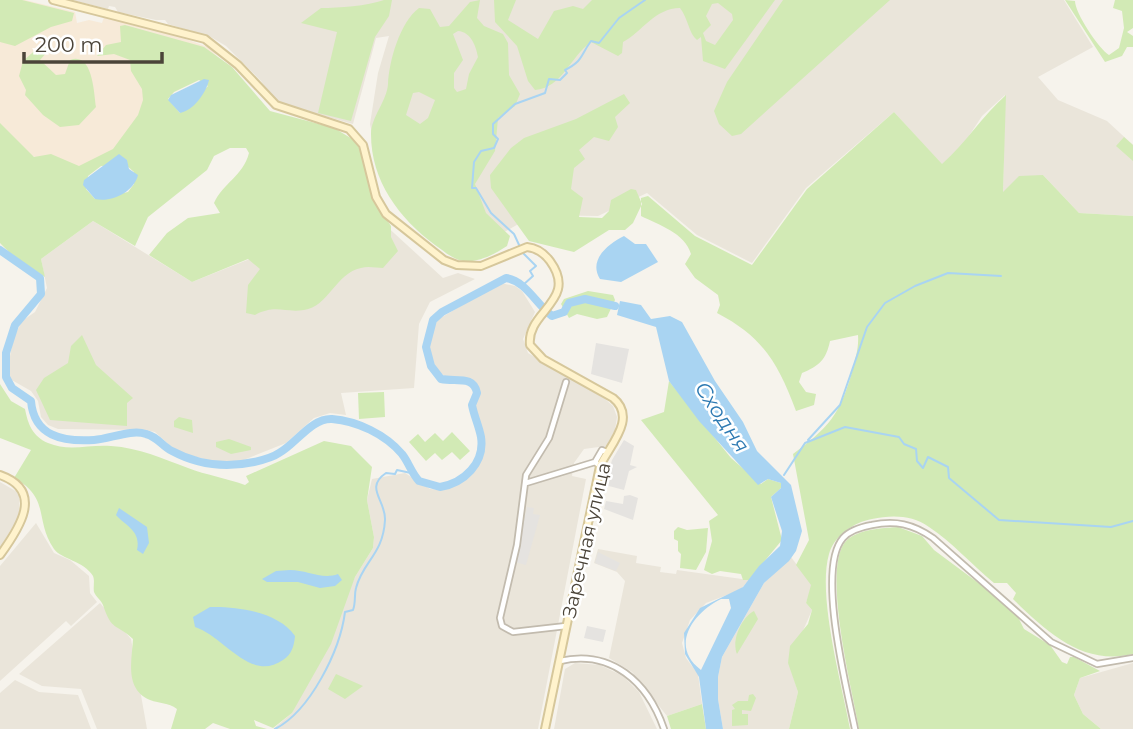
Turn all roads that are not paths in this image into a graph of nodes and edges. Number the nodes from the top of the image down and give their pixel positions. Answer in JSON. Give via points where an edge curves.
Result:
{"nodes":[{"id":1,"x":53,"y":0,"type":"edge"},
{"id":2,"x":566,"y":382,"type":"dead end"},
{"id":3,"x":598,"y":464,"type":"junction"},
{"id":4,"x":0,"y":475,"type":"edge"},
{"id":5,"x":526,"y":483,"type":"junction"},
{"id":6,"x":0,"y":555,"type":"edge"},
{"id":7,"x":566,"y":626,"type":"junction"},
{"id":8,"x":1133,"y":658,"type":"edge"},
{"id":9,"x":558,"y":662,"type":"junction"},
{"id":10,"x":545,"y":729,"type":"edge"},
{"id":11,"x":664,"y":729,"type":"edge"},
{"id":12,"x":855,"y":729,"type":"edge"}],
"edges":[{"from":1,"to":3,"type":"main road","name":"Заречная улица","via":[[191,34],[215,45],[276,105],[342,125],[357,136],[366,151],[381,207],[441,258],[472,267],[522,247],[542,253],[559,280],[558,291],[529,341],[537,354],[620,405],[623,422]]},
{"from":2,"to":5,"type":"street","via":[[558,416],[530,464]]},
{"from":3,"to":5,"type":"street"},
{"from":3,"to":7,"type":"main road","name":"Заречная улица"},
{"from":4,"to":6,"type":"main road","via":[[21,489],[26,505]]},
{"from":5,"to":7,"type":"street","via":[[500,622],[513,632]]},
{"from":7,"to":9,"type":"main road","name":"Заречная улица"},
{"from":8,"to":12,"type":"street","via":[[1097,664],[1051,642],[914,526],[891,522],[861,527],[842,538],[832,563],[834,617]]},
{"from":9,"to":10,"type":"main road","name":"Заречная улица"},
{"from":9,"to":11,"type":"street","via":[[591,659],[621,668],[651,700]]}]}
